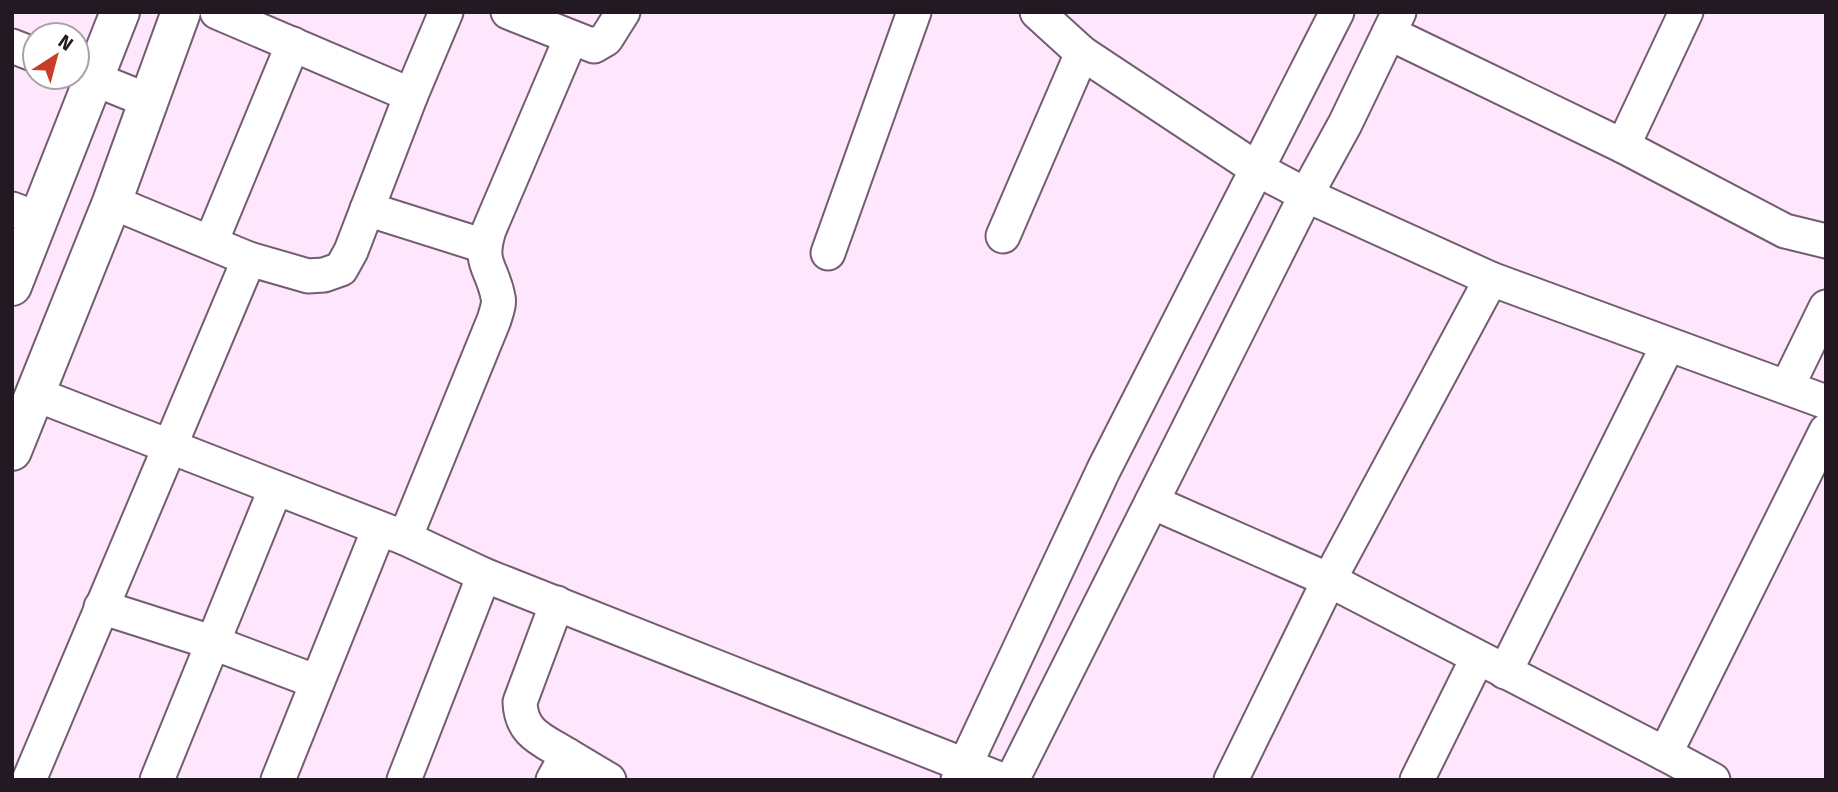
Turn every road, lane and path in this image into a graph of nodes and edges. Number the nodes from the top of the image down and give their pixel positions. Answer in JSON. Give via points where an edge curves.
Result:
{"nodes":[{"id":1,"x":121,"y":12,"type":"edge"},
{"id":2,"x":181,"y":12,"type":"edge"},
{"id":3,"x":217,"y":12,"type":"edge"},
{"id":4,"x":446,"y":12,"type":"edge"},
{"id":5,"x":508,"y":12,"type":"edge"},
{"id":6,"x":622,"y":12,"type":"edge"},
{"id":7,"x":914,"y":12,"type":"edge"},
{"id":8,"x":1337,"y":12,"type":"edge"},
{"id":9,"x":1686,"y":12,"type":"edge"},
{"id":10,"x":1394,"y":22,"type":"edge"},
{"id":11,"x":1063,"y":28,"type":"edge"},
{"id":12,"x":570,"y":38,"type":"junction"},
{"id":13,"x":293,"y":44,"type":"junction"},
{"id":14,"x":91,"y":66,"type":"edge"},
{"id":15,"x":91,"y":77,"type":"edge"},
{"id":16,"x":79,"y":91,"type":"edge"},
{"id":17,"x":411,"y":95,"type":"junction"},
{"id":18,"x":149,"y":101,"type":"junction"},
{"id":19,"x":1623,"y":146,"type":"junction"},
{"id":20,"x":1257,"y":169,"type":"junction"},
{"id":21,"x":1306,"y":195,"type":"junction"},
{"id":22,"x":112,"y":202,"type":"junction"},
{"id":23,"x":367,"y":209,"type":"junction"},
{"id":24,"x":25,"y":214,"type":"edge"},
{"id":25,"x":1003,"y":236,"type":"dead end"},
{"id":26,"x":1826,"y":241,"type":"edge"},
{"id":27,"x":211,"y":242,"type":"junction"},
{"id":28,"x":484,"y":246,"type":"junction"},
{"id":29,"x":828,"y":253,"type":"dead end"},
{"id":30,"x":249,"y":259,"type":"junction"},
{"id":31,"x":1491,"y":279,"type":"junction"},
{"id":32,"x":12,"y":286,"type":"edge"},
{"id":33,"x":1826,"y":307,"type":"edge"},
{"id":34,"x":1668,"y":345,"type":"junction"},
{"id":35,"x":1787,"y":387,"type":"junction"},
{"id":36,"x":35,"y":394,"type":"junction"},
{"id":37,"x":1826,"y":402,"type":"edge"},
{"id":38,"x":1826,"y":431,"type":"edge"},
{"id":39,"x":168,"y":447,"type":"junction"},
{"id":40,"x":12,"y":451,"type":"edge"},
{"id":41,"x":275,"y":490,"type":"junction"},
{"id":42,"x":1152,"y":502,"type":"junction"},
{"id":43,"x":392,"y":534,"type":"junction"},
{"id":44,"x":484,"y":575,"type":"junction"},
{"id":45,"x":1329,"y":580,"type":"junction"},
{"id":46,"x":556,"y":603,"type":"junction"},
{"id":47,"x":101,"y":607,"type":"junction"},
{"id":48,"x":211,"y":642,"type":"junction"},
{"id":49,"x":1491,"y":665,"type":"junction"},
{"id":50,"x":317,"y":682,"type":"junction"},
{"id":51,"x":1665,"y":754,"type":"junction"},
{"id":52,"x":560,"y":767,"type":"edge"},
{"id":53,"x":962,"y":772,"type":"edge"},
{"id":54,"x":29,"y":780,"type":"edge"},
{"id":55,"x":157,"y":780,"type":"edge"},
{"id":56,"x":278,"y":780,"type":"edge"},
{"id":57,"x":404,"y":780,"type":"edge"},
{"id":58,"x":609,"y":780,"type":"edge"},
{"id":59,"x":1002,"y":780,"type":"edge"},
{"id":60,"x":1012,"y":780,"type":"edge"},
{"id":61,"x":1231,"y":780,"type":"edge"},
{"id":62,"x":1417,"y":780,"type":"edge"},
{"id":63,"x":1713,"y":780,"type":"edge"}],
"edges":[{"from":1,"to":14,"type":"main road"},
{"from":2,"to":18,"type":"main road"},
{"from":3,"to":13,"type":"street"},
{"from":4,"to":17,"type":"street"},
{"from":5,"to":12,"type":"street"},
{"from":6,"to":12,"type":"street","via":[[606,39],[594,46]]},
{"from":7,"to":29,"type":"street"},
{"from":8,"to":20,"type":"street"},
{"from":9,"to":19,"type":"street"},
{"from":10,"to":19,"type":"street"},
{"from":10,"to":21,"type":"street"},
{"from":11,"to":20,"type":"street"},
{"from":11,"to":25,"type":"street"},
{"from":12,"to":28,"type":"street"},
{"from":13,"to":17,"type":"street"},
{"from":13,"to":27,"type":"street"},
{"from":15,"to":18,"type":"street"},
{"from":16,"to":24,"type":"main road"},
{"from":17,"to":23,"type":"street"},
{"from":18,"to":22,"type":"main road"},
{"from":19,"to":26,"type":"street","via":[[1785,231]]},
{"from":20,"to":21,"type":"street"},
{"from":20,"to":53,"type":"street","via":[[1104,468]]},
{"from":21,"to":31,"type":"street"},
{"from":21,"to":42,"type":"street"},
{"from":22,"to":27,"type":"street"},
{"from":22,"to":36,"type":"main road"},
{"from":23,"to":28,"type":"street"},
{"from":23,"to":30,"type":"street","via":[[341,269],[308,276]]},
{"from":24,"to":32,"type":"main road"},
{"from":27,"to":30,"type":"street"},
{"from":28,"to":43,"type":"street","via":[[484,261],[499,299],[495,320]]},
{"from":30,"to":39,"type":"street"},
{"from":31,"to":34,"type":"street"},
{"from":31,"to":45,"type":"street"},
{"from":33,"to":35,"type":"street"},
{"from":34,"to":35,"type":"street"},
{"from":34,"to":49,"type":"street"},
{"from":35,"to":37,"type":"street"},
{"from":36,"to":39,"type":"street"},
{"from":36,"to":40,"type":"main road"},
{"from":38,"to":51,"type":"street"},
{"from":39,"to":41,"type":"street"},
{"from":39,"to":47,"type":"street"},
{"from":41,"to":43,"type":"street"},
{"from":41,"to":48,"type":"street"},
{"from":42,"to":45,"type":"street"},
{"from":42,"to":60,"type":"street"},
{"from":43,"to":44,"type":"street"},
{"from":43,"to":50,"type":"street"},
{"from":44,"to":46,"type":"street"},
{"from":44,"to":57,"type":"street"},
{"from":45,"to":49,"type":"street"},
{"from":45,"to":61,"type":"street"},
{"from":46,"to":52,"type":"street","via":[[520,702],[520,718]]},
{"from":46,"to":53,"type":"street"},
{"from":47,"to":48,"type":"street"},
{"from":47,"to":54,"type":"street"},
{"from":48,"to":50,"type":"street"},
{"from":48,"to":55,"type":"street"},
{"from":49,"to":51,"type":"street"},
{"from":49,"to":62,"type":"street"},
{"from":50,"to":56,"type":"street"},
{"from":51,"to":63,"type":"street"},
{"from":52,"to":58,"type":"street"},
{"from":53,"to":59,"type":"street"}]}
